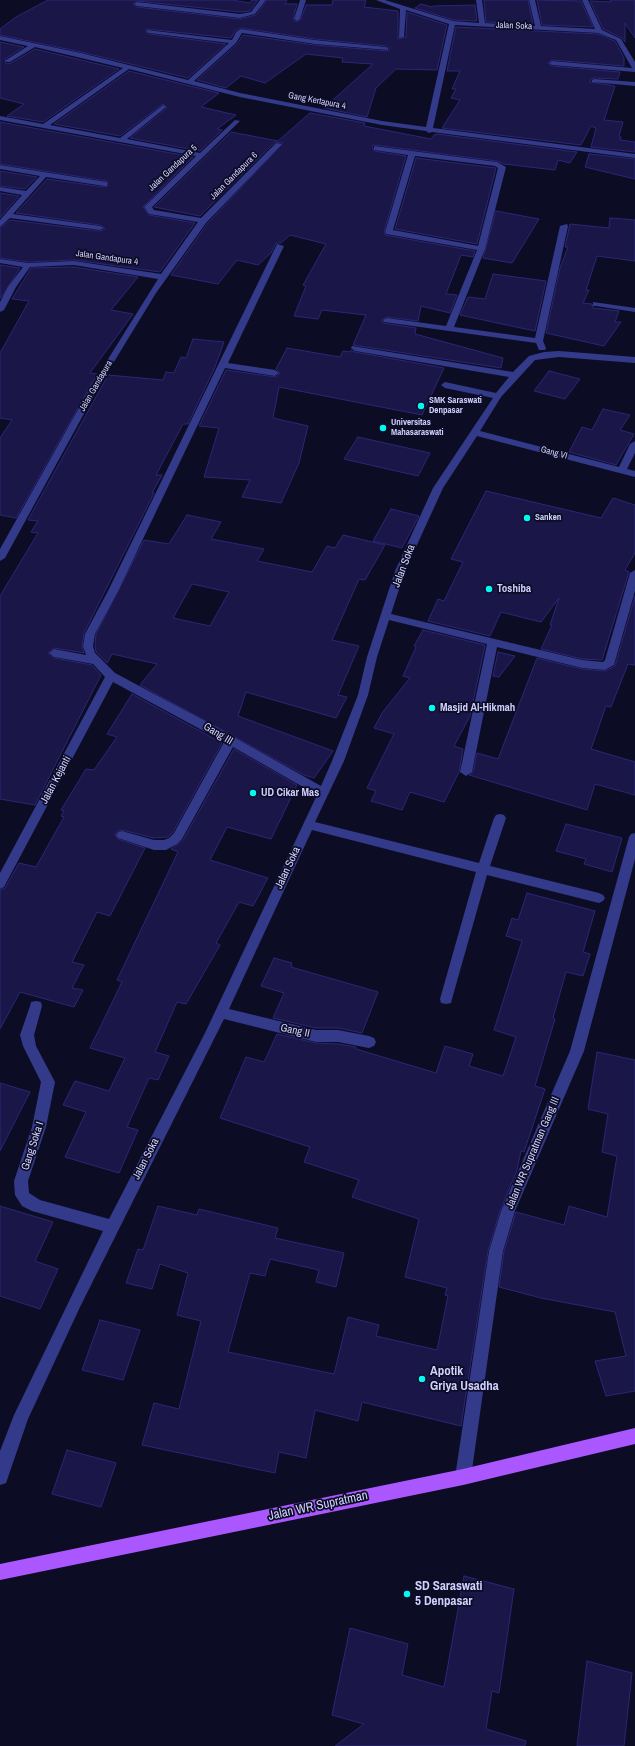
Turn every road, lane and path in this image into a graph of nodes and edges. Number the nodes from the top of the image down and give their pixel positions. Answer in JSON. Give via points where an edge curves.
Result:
{"nodes":[{"id":1,"x":263,"y":0,"type":"edge"},
{"id":2,"x":303,"y":0,"type":"edge"},
{"id":3,"x":379,"y":0,"type":"edge"},
{"id":4,"x":479,"y":0,"type":"edge"},
{"id":5,"x":532,"y":0,"type":"edge"},
{"id":6,"x":585,"y":0,"type":"edge"},
{"id":7,"x":136,"y":4,"type":"dead end"},
{"id":8,"x":403,"y":9,"type":"junction"},
{"id":9,"x":297,"y":18,"type":"dead end"},
{"id":10,"x":452,"y":23,"type":"junction"},
{"id":11,"x":482,"y":25,"type":"junction"},
{"id":12,"x":538,"y":27,"type":"junction"},
{"id":13,"x":599,"y":31,"type":"junction"},
{"id":14,"x":149,"y":32,"type":"dead end"},
{"id":15,"x":401,"y":37,"type":"dead end"},
{"id":16,"x":0,"y":38,"type":"edge"},
{"id":17,"x":234,"y":42,"type":"junction"},
{"id":18,"x":34,"y":45,"type":"junction"},
{"id":19,"x":386,"y":49,"type":"dead end"},
{"id":20,"x":8,"y":61,"type":"dead end"},
{"id":21,"x":552,"y":63,"type":"dead end"},
{"id":22,"x":128,"y":67,"type":"junction"},
{"id":23,"x":635,"y":68,"type":"edge"},
{"id":24,"x":594,"y":81,"type":"dead end"},
{"id":25,"x":188,"y":83,"type":"junction"},
{"id":26,"x":635,"y":84,"type":"edge"},
{"id":27,"x":163,"y":107,"type":"dead end"},
{"id":28,"x":0,"y":118,"type":"edge"},
{"id":29,"x":238,"y":121,"type":"dead end"},
{"id":30,"x":44,"y":126,"type":"junction"},
{"id":31,"x":429,"y":131,"type":"junction"},
{"id":32,"x":122,"y":140,"type":"junction"},
{"id":33,"x":278,"y":144,"type":"dead end"},
{"id":34,"x":377,"y":148,"type":"dead end"},
{"id":35,"x":412,"y":154,"type":"junction"},
{"id":36,"x":200,"y":155,"type":"junction"},
{"id":37,"x":635,"y":156,"type":"edge"},
{"id":38,"x":0,"y":167,"type":"edge"},
{"id":39,"x":44,"y":175,"type":"junction"},
{"id":40,"x":104,"y":184,"type":"dead end"},
{"id":41,"x":0,"y":189,"type":"edge"},
{"id":42,"x":28,"y":194,"type":"junction"},
{"id":43,"x":9,"y":216,"type":"junction"},
{"id":44,"x":203,"y":221,"type":"junction"},
{"id":45,"x":0,"y":225,"type":"edge"},
{"id":46,"x":564,"y":226,"type":"dead end"},
{"id":47,"x":100,"y":228,"type":"dead end"},
{"id":48,"x":280,"y":246,"type":"dead end"},
{"id":49,"x":481,"y":249,"type":"junction"},
{"id":50,"x":0,"y":262,"type":"edge"},
{"id":51,"x":28,"y":265,"type":"junction"},
{"id":52,"x":162,"y":277,"type":"junction"},
{"id":53,"x":596,"y":304,"type":"dead end"},
{"id":54,"x":0,"y":310,"type":"edge"},
{"id":55,"x":635,"y":310,"type":"edge"},
{"id":56,"x":387,"y":320,"type":"dead end"},
{"id":57,"x":449,"y":329,"type":"junction"},
{"id":58,"x":539,"y":341,"type":"junction"},
{"id":59,"x":355,"y":348,"type":"dead end"},
{"id":60,"x":544,"y":354,"type":"junction"},
{"id":61,"x":635,"y":360,"type":"edge"},
{"id":62,"x":222,"y":364,"type":"junction"},
{"id":63,"x":276,"y":373,"type":"dead end"},
{"id":64,"x":515,"y":375,"type":"junction"},
{"id":65,"x":445,"y":385,"type":"dead end"},
{"id":66,"x":498,"y":396,"type":"junction"},
{"id":67,"x":473,"y":432,"type":"junction"},
{"id":68,"x":635,"y":444,"type":"edge"},
{"id":69,"x":621,"y":471,"type":"junction"},
{"id":70,"x":635,"y":474,"type":"edge"},
{"id":71,"x":0,"y":558,"type":"edge"},
{"id":72,"x":635,"y":573,"type":"edge"},
{"id":73,"x":386,"y":616,"type":"junction"},
{"id":74,"x":493,"y":643,"type":"junction"},
{"id":75,"x":54,"y":653,"type":"dead end"},
{"id":76,"x":96,"y":661,"type":"junction"},
{"id":77,"x":111,"y":676,"type":"junction"},
{"id":78,"x":230,"y":742,"type":"junction"},
{"id":79,"x":466,"y":772,"type":"dead end"},
{"id":80,"x":323,"y":793,"type":"junction"},
{"id":81,"x":500,"y":818,"type":"dead end"},
{"id":82,"x":308,"y":825,"type":"junction"},
{"id":83,"x":122,"y":835,"type":"dead end"},
{"id":84,"x":635,"y":837,"type":"edge"},
{"id":85,"x":483,"y":868,"type":"junction"},
{"id":86,"x":629,"y":877,"type":"edge"},
{"id":87,"x":0,"y":884,"type":"edge"},
{"id":88,"x":599,"y":898,"type":"dead end"},
{"id":89,"x":446,"y":999,"type":"dead end"},
{"id":90,"x":36,"y":1006,"type":"dead end"},
{"id":91,"x":221,"y":1013,"type":"junction"},
{"id":92,"x":369,"y":1042,"type":"dead end"},
{"id":93,"x":112,"y":1226,"type":"junction"},
{"id":94,"x":635,"y":1436,"type":"edge"},
{"id":95,"x":463,"y":1476,"type":"junction"},
{"id":96,"x":0,"y":1477,"type":"edge"},
{"id":97,"x":0,"y":1572,"type":"edge"}],
"edges":[{"from":1,"to":7,"type":"street","via":[[253,13],[240,16]]},
{"from":2,"to":9,"type":"street"},
{"from":3,"to":8,"type":"street","name":"Jalan Soka"},
{"from":4,"to":11,"type":"street"},
{"from":5,"to":12,"type":"street"},
{"from":6,"to":13,"type":"street"},
{"from":8,"to":10,"type":"street","name":"Jalan Soka"},
{"from":8,"to":15,"type":"street"},
{"from":10,"to":11,"type":"street","name":"Jalan Soka"},
{"from":10,"to":31,"type":"street"},
{"from":11,"to":12,"type":"street","name":"Jalan Soka"},
{"from":12,"to":13,"type":"street","name":"Jalan Soka"},
{"from":13,"to":23,"type":"street","name":"Jalan Soka","via":[[618,39]]},
{"from":14,"to":17,"type":"street"},
{"from":16,"to":18,"type":"street","name":"Gang Kertapura 4"},
{"from":17,"to":19,"type":"street","via":[[241,31]]},
{"from":17,"to":25,"type":"street"},
{"from":18,"to":20,"type":"street"},
{"from":18,"to":22,"type":"street","name":"Gang Kertapura 4"},
{"from":21,"to":23,"type":"street"},
{"from":22,"to":25,"type":"street","name":"Gang Kertapura 4"},
{"from":22,"to":30,"type":"street"},
{"from":24,"to":26,"type":"street"},
{"from":25,"to":31,"type":"street","name":"Gang Kertapura 4"},
{"from":27,"to":32,"type":"street"},
{"from":28,"to":30,"type":"street"},
{"from":29,"to":36,"type":"street","name":"Jalan Gandapura 5"},
{"from":30,"to":32,"type":"street"},
{"from":31,"to":37,"type":"street","name":"Gang Kertapura 4"},
{"from":32,"to":36,"type":"street"},
{"from":33,"to":44,"type":"street","name":"Jalan Gandapura 6"},
{"from":34,"to":35,"type":"street"},
{"from":35,"to":49,"type":"street","via":[[389,232]]},
{"from":35,"to":49,"type":"street","via":[[502,166]]},
{"from":36,"to":44,"type":"street","name":"Jalan Gandapura 5","via":[[148,207],[149,210],[158,213]]},
{"from":38,"to":39,"type":"street"},
{"from":39,"to":40,"type":"street"},
{"from":39,"to":42,"type":"street"},
{"from":41,"to":42,"type":"street"},
{"from":42,"to":43,"type":"street"},
{"from":43,"to":45,"type":"street"},
{"from":43,"to":47,"type":"street"},
{"from":44,"to":52,"type":"street","name":"Jalan Gandapura"},
{"from":46,"to":58,"type":"street"},
{"from":48,"to":62,"type":"street"},
{"from":49,"to":57,"type":"street"},
{"from":50,"to":51,"type":"street","name":"Jalan Gandapura 4"},
{"from":51,"to":52,"type":"street","name":"Jalan Gandapura 4","via":[[74,263]]},
{"from":51,"to":54,"type":"street"},
{"from":52,"to":71,"type":"street","name":"Jalan Gandapura","via":[[94,388]]},
{"from":53,"to":55,"type":"street"},
{"from":56,"to":57,"type":"street"},
{"from":57,"to":58,"type":"street"},
{"from":58,"to":60,"type":"street"},
{"from":59,"to":64,"type":"street"},
{"from":60,"to":61,"type":"street"},
{"from":60,"to":64,"type":"street","name":"Jalan Soka","via":[[532,358]]},
{"from":62,"to":63,"type":"street"},
{"from":62,"to":76,"type":"street","via":[[90,634],[88,646]]},
{"from":64,"to":66,"type":"street","name":"Jalan Soka"},
{"from":65,"to":66,"type":"street"},
{"from":66,"to":67,"type":"street","name":"Jalan Soka"},
{"from":67,"to":69,"type":"street","name":"Gang VI"},
{"from":67,"to":73,"type":"street","name":"Jalan Soka","via":[[432,500],[400,571]]},
{"from":68,"to":69,"type":"street"},
{"from":69,"to":70,"type":"street","name":"Gang VI"},
{"from":72,"to":74,"type":"street","via":[[610,662],[605,666],[582,664]]},
{"from":73,"to":74,"type":"street"},
{"from":73,"to":80,"type":"street","name":"Jalan Soka","via":[[363,695]]},
{"from":74,"to":79,"type":"street"},
{"from":75,"to":76,"type":"street"},
{"from":76,"to":77,"type":"street","name":"Gang III"},
{"from":77,"to":78,"type":"street","name":"Gang III"},
{"from":77,"to":87,"type":"street","name":"Jalan Kejanti"},
{"from":78,"to":80,"type":"street","name":"Gang III"},
{"from":78,"to":83,"type":"street","via":[[173,841],[166,845],[154,845]]},
{"from":80,"to":82,"type":"street","name":"Jalan Soka"},
{"from":81,"to":85,"type":"street"},
{"from":82,"to":85,"type":"street"},
{"from":82,"to":91,"type":"street","name":"Jalan Soka"},
{"from":84,"to":86,"type":"street","name":"Jalan WR Supratman Gang III"},
{"from":85,"to":88,"type":"street"},
{"from":85,"to":89,"type":"street"},
{"from":86,"to":95,"type":"street","name":"Jalan WR Supratman Gang III","via":[[577,1050],[508,1211],[496,1251]]},
{"from":90,"to":93,"type":"street","name":"Gang Soka I","via":[[27,1035],[48,1082],[39,1127],[21,1181],[22,1195],[37,1206]]},
{"from":91,"to":92,"type":"street","name":"Gang II","via":[[316,1036],[338,1036]]},
{"from":91,"to":93,"type":"street","name":"Jalan Soka"},
{"from":93,"to":96,"type":"street","name":"Jalan Soka","via":[[22,1416],[8,1448]]},
{"from":94,"to":95,"type":"main road","name":"Jalan WR Supratman"},
{"from":95,"to":97,"type":"main road","name":"Jalan WR Supratman"}]}
